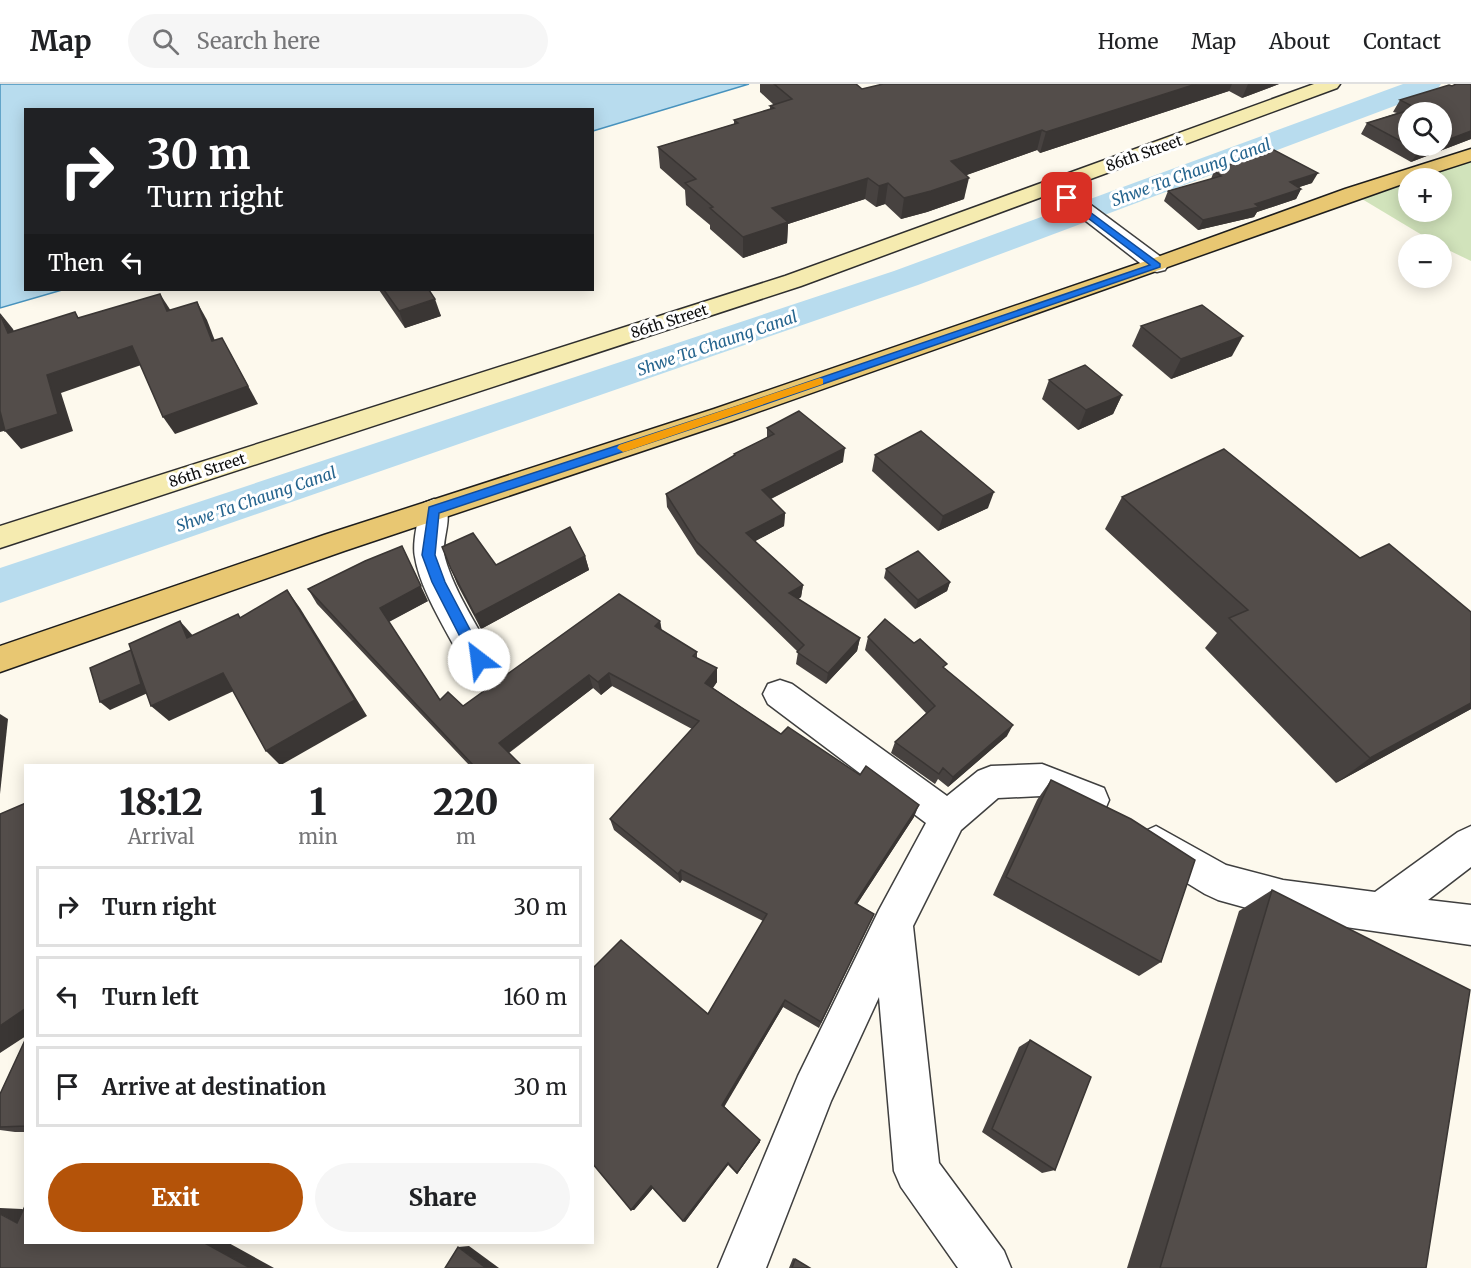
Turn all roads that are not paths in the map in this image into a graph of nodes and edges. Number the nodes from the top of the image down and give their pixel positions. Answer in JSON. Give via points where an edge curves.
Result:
{"nodes":[{"id":1,"x":1331,"y":84,"type":"edge"},
{"id":2,"x":1471,"y":155,"type":"edge"},
{"id":3,"x":1060,"y":192,"type":"junction"},
{"id":4,"x":1157,"y":266,"type":"junction"},
{"id":5,"x":434,"y":510,"type":"junction"},
{"id":6,"x":0,"y":537,"type":"edge"},
{"id":7,"x":0,"y":659,"type":"edge"},
{"id":8,"x":479,"y":660,"type":"dead end"},
{"id":9,"x":780,"y":694,"type":"dead end"},
{"id":10,"x":948,"y":818,"type":"junction"},
{"id":11,"x":1471,"y":844,"type":"edge"},
{"id":12,"x":1381,"y":912,"type":"junction"},
{"id":13,"x":893,"y":924,"type":"junction"},
{"id":14,"x":1471,"y":925,"type":"edge"},
{"id":15,"x":742,"y":1268,"type":"edge"},
{"id":16,"x":987,"y":1268,"type":"edge"}],
"edges":[{"from":1,"to":3,"type":"main road","name":"86th Street"},
{"from":2,"to":4,"type":"main road","via":[[1352,193]]},
{"from":3,"to":4,"type":"street"},
{"from":3,"to":6,"type":"main road","name":"86th Street"},
{"from":4,"to":5,"type":"main road"},
{"from":5,"to":7,"type":"main road"},
{"from":5,"to":8,"type":"street","via":[[429,555],[438,582]]},
{"from":9,"to":10,"type":"street"},
{"from":10,"to":12,"type":"street","via":[[991,782],[1042,780],[1089,798],[1218,881],[1283,899]]},
{"from":10,"to":13,"type":"street"},
{"from":11,"to":12,"type":"street"},
{"from":12,"to":14,"type":"street"},
{"from":13,"to":15,"type":"street","via":[[813,1091]]},
{"from":13,"to":16,"type":"street","via":[[917,1171]]}]}
